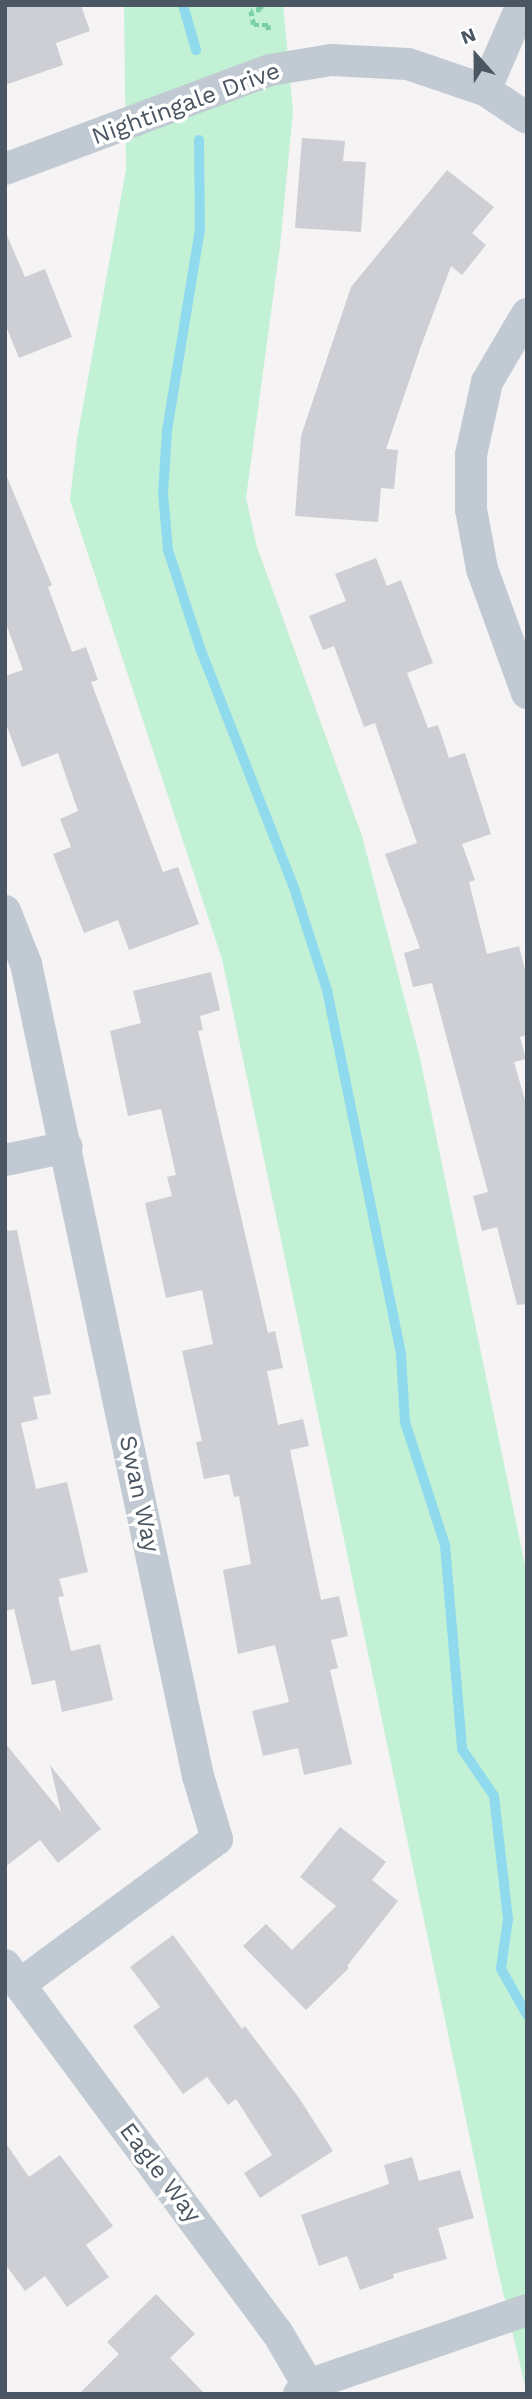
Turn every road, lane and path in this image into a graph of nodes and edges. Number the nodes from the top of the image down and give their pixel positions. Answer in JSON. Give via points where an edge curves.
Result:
{"nodes":[{"id":1,"x":261,"y":5,"type":"edge"},
{"id":2,"x":522,"y":5,"type":"edge"},
{"id":3,"x":269,"y":31,"type":"dead end"},
{"id":4,"x":485,"y":90,"type":"junction"},
{"id":5,"x":527,"y":118,"type":"edge"},
{"id":6,"x":5,"y":169,"type":"edge"},
{"id":7,"x":527,"y":314,"type":"edge"},
{"id":8,"x":524,"y":678,"type":"edge"},
{"id":9,"x":5,"y":911,"type":"edge"},
{"id":10,"x":66,"y":1147,"type":"junction"},
{"id":11,"x":5,"y":1160,"type":"edge"},
{"id":12,"x":13,"y":1975,"type":"edge"},
{"id":13,"x":527,"y":2311,"type":"edge"},
{"id":14,"x":304,"y":2389,"type":"edge"}],
"edges":[{"from":1,"to":3,"type":"path","via":[[251,11],[254,25],[268,25]]},
{"from":2,"to":4,"type":"street"},
{"from":4,"to":5,"type":"street","name":"Nightingale Drive"},
{"from":4,"to":6,"type":"street","name":"Nightingale Drive","via":[[408,64],[331,60],[271,70]]},
{"from":7,"to":8,"type":"street","via":[[486,382],[471,455],[471,509],[482,569]]},
{"from":9,"to":10,"type":"street","name":"Swan Way","via":[[26,964]]},
{"from":10,"to":11,"type":"street"},
{"from":10,"to":12,"type":"street","name":"Swan Way","via":[[198,1776],[217,1839]]},
{"from":12,"to":14,"type":"street","name":"Eagle Way","via":[[277,2332]]},
{"from":13,"to":14,"type":"street"}]}
